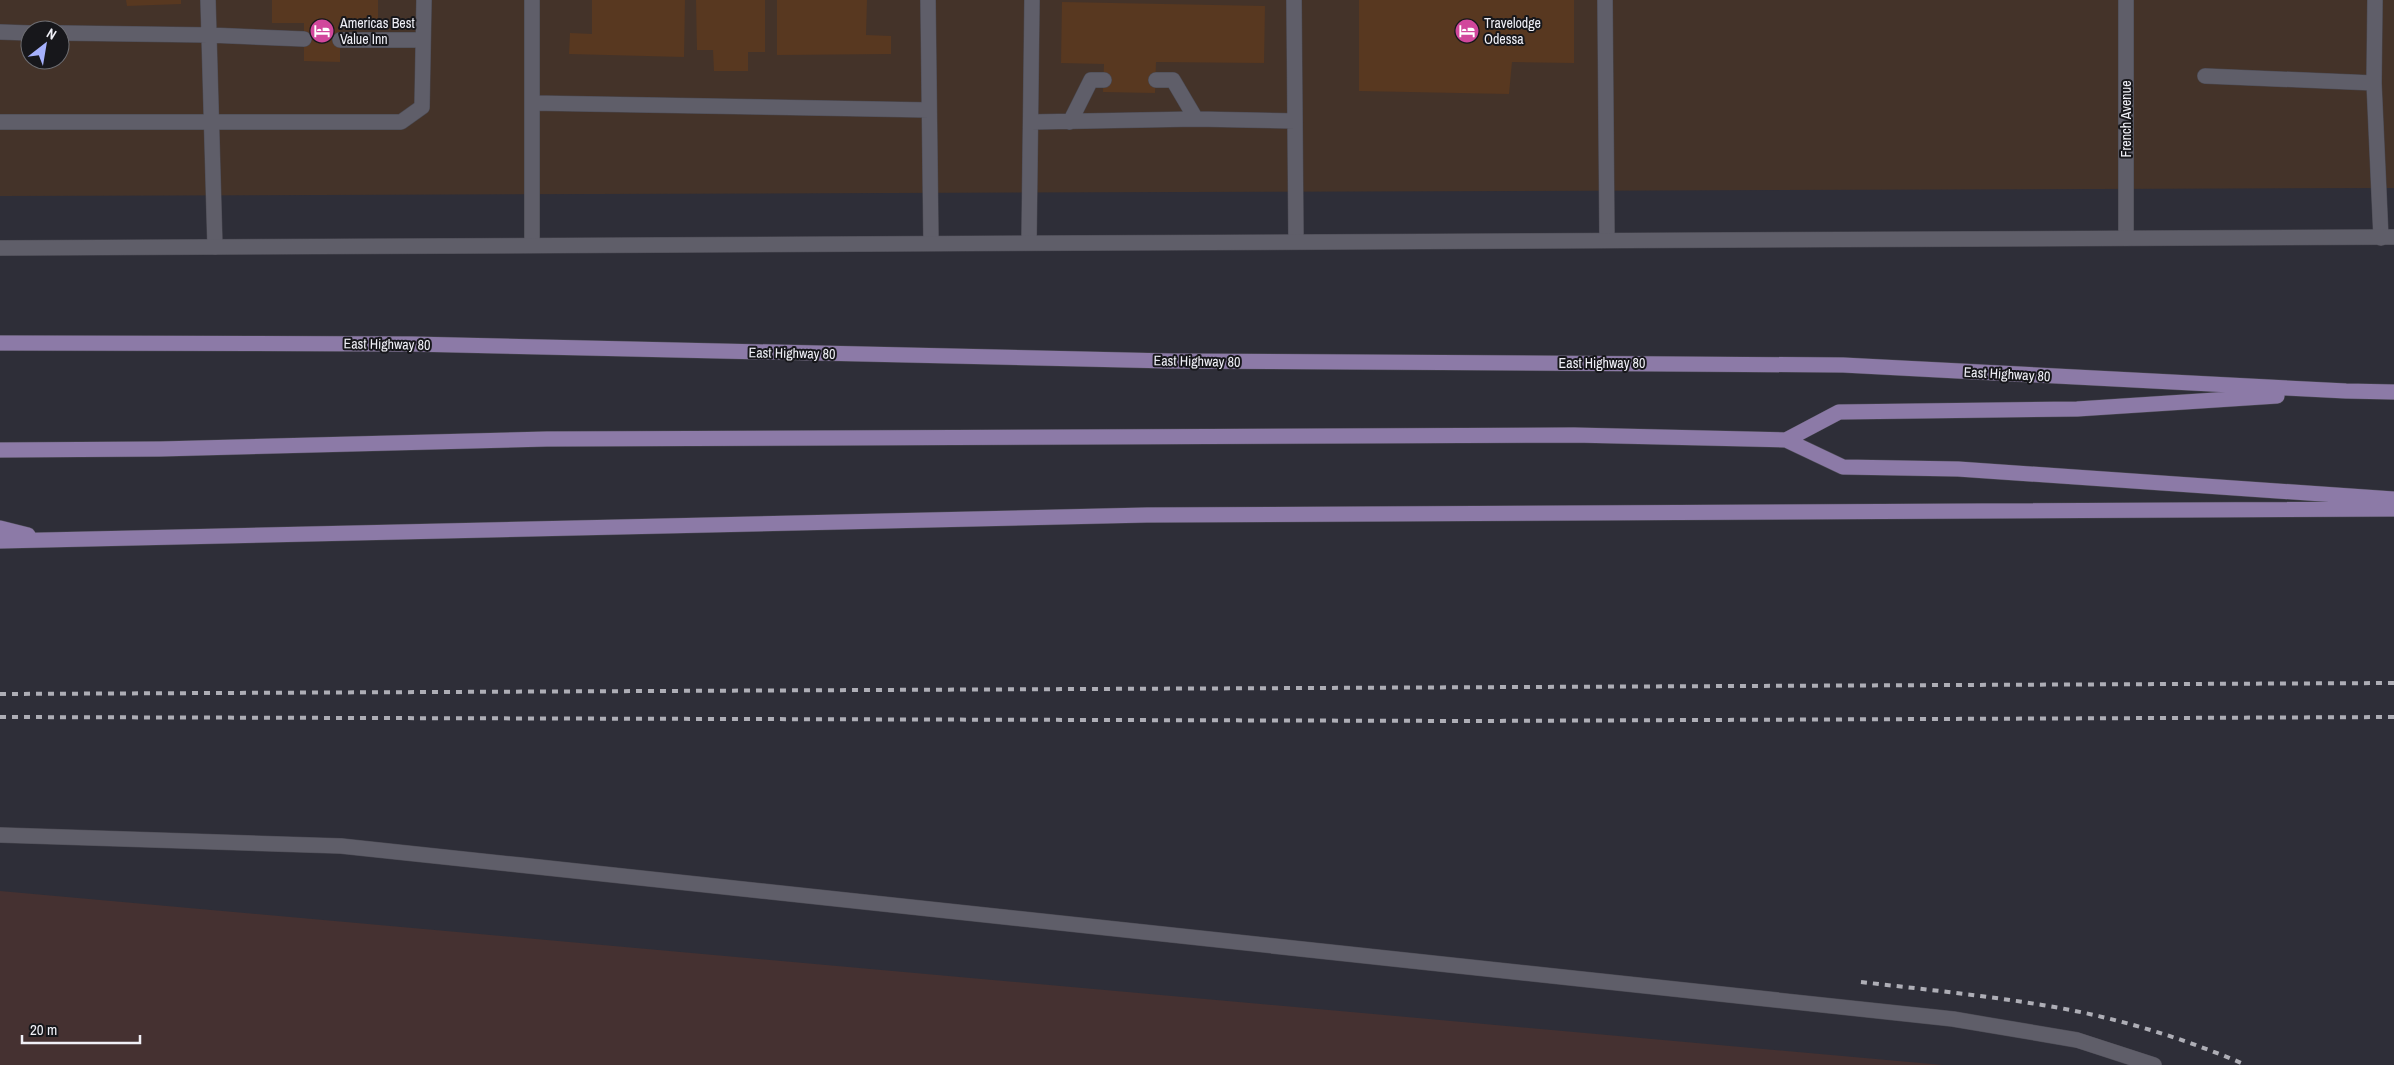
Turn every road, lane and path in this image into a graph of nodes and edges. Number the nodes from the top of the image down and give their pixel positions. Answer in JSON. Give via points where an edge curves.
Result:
{"nodes":[{"id":1,"x":208,"y":0,"type":"edge"},
{"id":2,"x":424,"y":0,"type":"edge"},
{"id":3,"x":532,"y":0,"type":"edge"},
{"id":4,"x":928,"y":0,"type":"edge"},
{"id":5,"x":1032,"y":0,"type":"edge"},
{"id":6,"x":1294,"y":0,"type":"edge"},
{"id":7,"x":1605,"y":0,"type":"edge"},
{"id":8,"x":2126,"y":0,"type":"edge"},
{"id":9,"x":2375,"y":0,"type":"edge"},
{"id":10,"x":0,"y":32,"type":"edge"},
{"id":11,"x":20,"y":32,"type":"edge"},
{"id":12,"x":70,"y":33,"type":"edge"},
{"id":13,"x":209,"y":35,"type":"junction"},
{"id":14,"x":304,"y":39,"type":"dead end"},
{"id":15,"x":340,"y":40,"type":"dead end"},
{"id":16,"x":423,"y":40,"type":"junction"},
{"id":17,"x":2205,"y":76,"type":"dead end"},
{"id":18,"x":1104,"y":80,"type":"dead end"},
{"id":19,"x":1156,"y":80,"type":"dead end"},
{"id":20,"x":2374,"y":83,"type":"junction"},
{"id":21,"x":532,"y":103,"type":"junction"},
{"id":22,"x":929,"y":110,"type":"junction"},
{"id":23,"x":1196,"y":119,"type":"junction"},
{"id":24,"x":0,"y":122,"type":"edge"},
{"id":25,"x":211,"y":122,"type":"junction"},
{"id":26,"x":1031,"y":122,"type":"junction"},
{"id":27,"x":1070,"y":122,"type":"junction"},
{"id":28,"x":1295,"y":122,"type":"junction"},
{"id":29,"x":2126,"y":238,"type":"junction"},
{"id":30,"x":2387,"y":238,"type":"edge"},
{"id":31,"x":1607,"y":240,"type":"junction"},
{"id":32,"x":1296,"y":241,"type":"junction"},
{"id":33,"x":1029,"y":242,"type":"junction"},
{"id":34,"x":931,"y":243,"type":"junction"},
{"id":35,"x":532,"y":245,"type":"junction"},
{"id":36,"x":215,"y":247,"type":"junction"},
{"id":37,"x":0,"y":248,"type":"edge"},
{"id":38,"x":0,"y":344,"type":"edge"},
{"id":39,"x":2346,"y":391,"type":"junction"},
{"id":40,"x":2394,"y":392,"type":"edge"},
{"id":41,"x":1786,"y":440,"type":"junction"},
{"id":42,"x":0,"y":450,"type":"edge"},
{"id":43,"x":2394,"y":499,"type":"edge"},
{"id":44,"x":2394,"y":509,"type":"edge"},
{"id":45,"x":0,"y":528,"type":"edge"},
{"id":46,"x":48,"y":540,"type":"junction"},
{"id":47,"x":0,"y":541,"type":"edge"},
{"id":48,"x":0,"y":835,"type":"edge"},
{"id":49,"x":2154,"y":1065,"type":"edge"}],
"edges":[{"from":1,"to":13,"type":"street"},
{"from":2,"to":16,"type":"street"},
{"from":3,"to":21,"type":"street"},
{"from":4,"to":22,"type":"street"},
{"from":5,"to":26,"type":"street"},
{"from":6,"to":28,"type":"street"},
{"from":7,"to":31,"type":"street"},
{"from":8,"to":29,"type":"street","name":"French Avenue"},
{"from":9,"to":20,"type":"street"},
{"from":10,"to":11,"type":"street"},
{"from":12,"to":13,"type":"street"},
{"from":13,"to":14,"type":"street"},
{"from":13,"to":25,"type":"street"},
{"from":15,"to":16,"type":"street"},
{"from":16,"to":25,"type":"street","via":[[422,107],[401,122]]},
{"from":17,"to":20,"type":"street"},
{"from":18,"to":27,"type":"street","via":[[1091,80]]},
{"from":19,"to":23,"type":"street","via":[[1173,80]]},
{"from":20,"to":30,"type":"street"},
{"from":21,"to":22,"type":"street"},
{"from":21,"to":35,"type":"street"},
{"from":22,"to":34,"type":"street"},
{"from":23,"to":27,"type":"street"},
{"from":23,"to":28,"type":"street"},
{"from":24,"to":25,"type":"street"},
{"from":25,"to":36,"type":"street"},
{"from":26,"to":27,"type":"street"},
{"from":26,"to":33,"type":"street"},
{"from":28,"to":32,"type":"street"},
{"from":29,"to":30,"type":"street"},
{"from":29,"to":31,"type":"street"},
{"from":31,"to":32,"type":"street"},
{"from":32,"to":33,"type":"street"},
{"from":33,"to":34,"type":"street"},
{"from":34,"to":35,"type":"street"},
{"from":35,"to":36,"type":"street"},
{"from":36,"to":37,"type":"street"},
{"from":38,"to":39,"type":"main road","name":"East Highway 80","via":[[412,344],[1160,360],[1843,365]]},
{"from":39,"to":40,"type":"main road","name":"East Highway 80"},
{"from":39,"to":41,"type":"main road","via":[[2077,409],[1839,412]]},
{"from":41,"to":42,"type":"main road","via":[[1574,435],[567,439]]},
{"from":41,"to":43,"type":"main road","via":[[1843,467],[1958,469]]},
{"from":44,"to":46,"type":"main road","via":[[1043,516]]},
{"from":45,"to":46,"type":"main road"},
{"from":46,"to":47,"type":"main road"},
{"from":48,"to":49,"type":"street","via":[[341,846],[1954,1019],[2078,1040]]}]}
